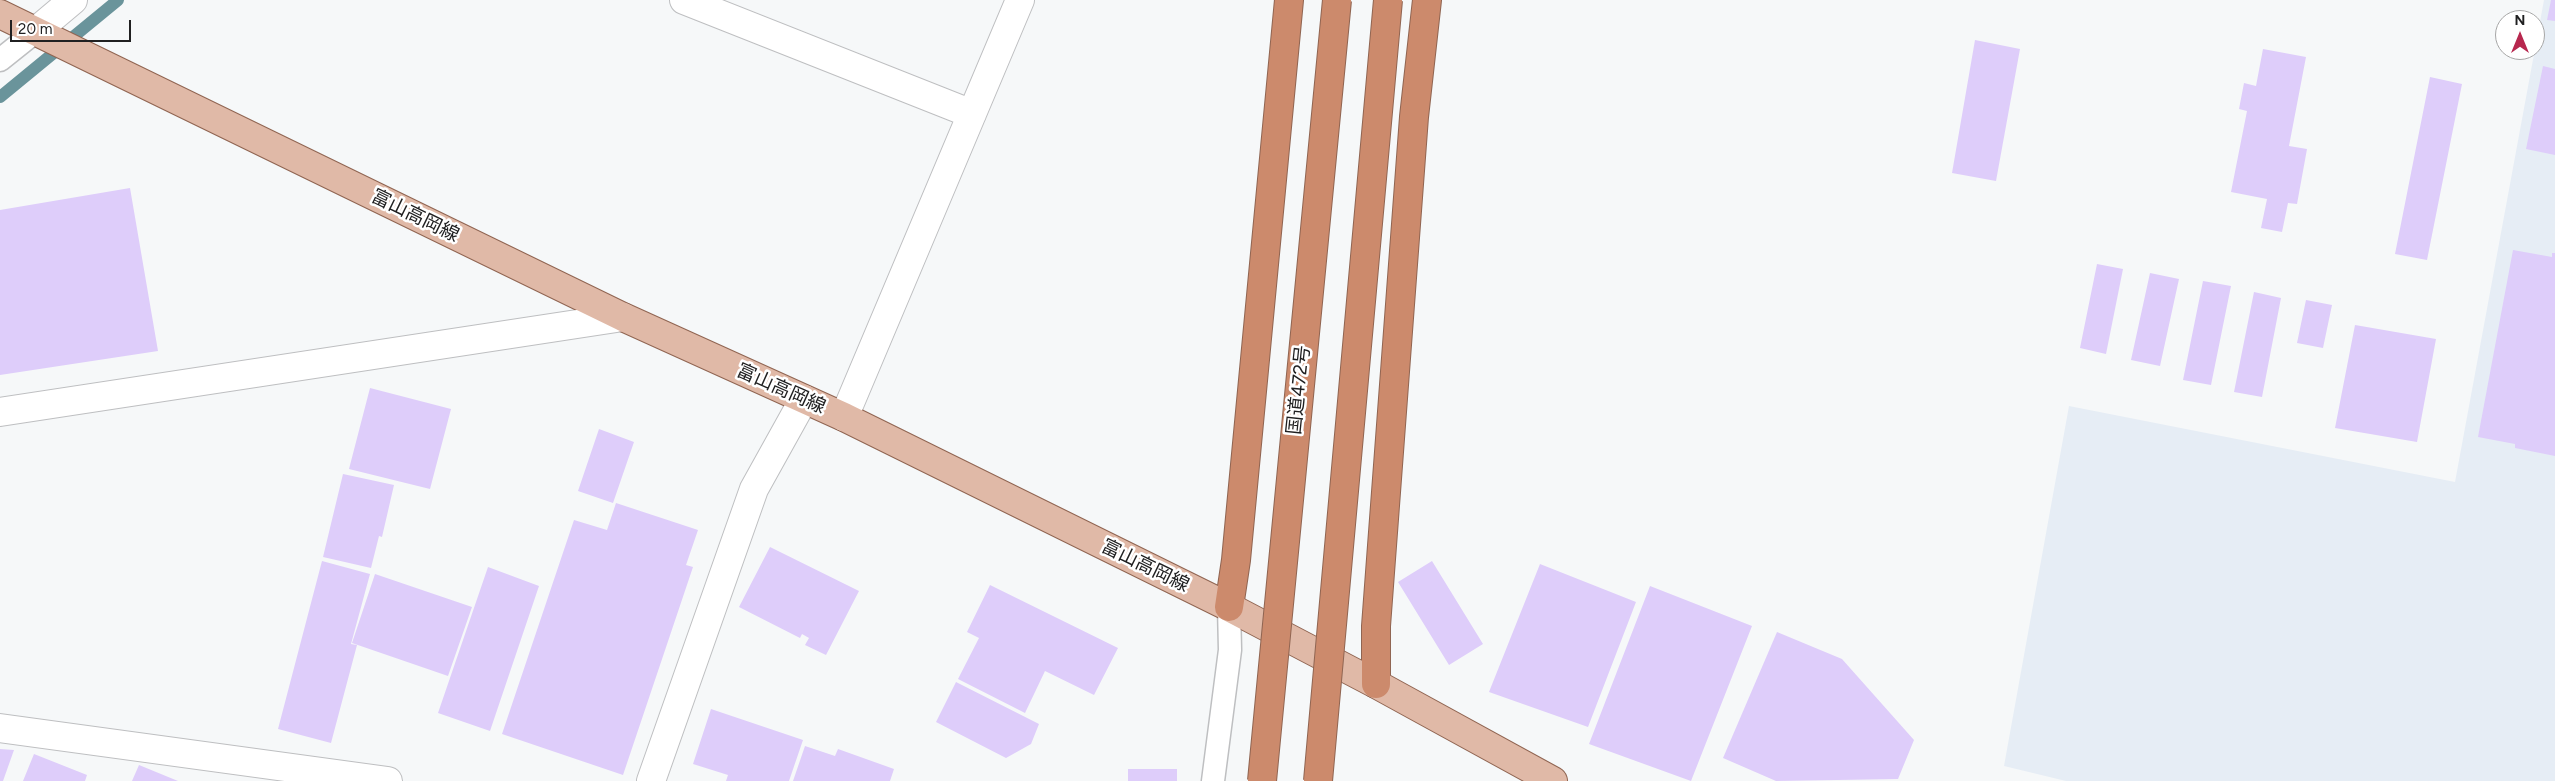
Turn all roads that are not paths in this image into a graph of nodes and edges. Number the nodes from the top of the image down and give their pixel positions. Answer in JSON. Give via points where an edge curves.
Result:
{"nodes":[{"id":1,"x":73,"y":0,"type":"edge"},
{"id":2,"x":684,"y":0,"type":"edge"},
{"id":3,"x":1020,"y":0,"type":"edge"},
{"id":4,"x":1289,"y":0,"type":"edge"},
{"id":5,"x":1337,"y":0,"type":"edge"},
{"id":6,"x":1388,"y":0,"type":"edge"},
{"id":7,"x":1427,"y":0,"type":"edge"},
{"id":8,"x":0,"y":14,"type":"edge"},
{"id":9,"x":35,"y":32,"type":"junction"},
{"id":10,"x":0,"y":60,"type":"edge"},
{"id":11,"x":972,"y":114,"type":"junction"},
{"id":12,"x":623,"y":317,"type":"junction"},
{"id":13,"x":804,"y":400,"type":"junction"},
{"id":14,"x":0,"y":412,"type":"edge"},
{"id":15,"x":844,"y":417,"type":"junction"},
{"id":16,"x":1228,"y":607,"type":"junction"},
{"id":17,"x":1376,"y":684,"type":"junction"},
{"id":18,"x":0,"y":728,"type":"edge"},
{"id":19,"x":388,"y":781,"type":"edge"},
{"id":20,"x":651,"y":781,"type":"edge"},
{"id":21,"x":1213,"y":781,"type":"edge"},
{"id":22,"x":1262,"y":781,"type":"edge"},
{"id":23,"x":1318,"y":781,"type":"edge"},
{"id":24,"x":1553,"y":781,"type":"edge"}],
"edges":[{"from":1,"to":9,"type":"street"},
{"from":2,"to":11,"type":"street"},
{"from":3,"to":11,"type":"street"},
{"from":4,"to":16,"type":"highway","via":[[1236,560]]},
{"from":5,"to":22,"type":"highway","name":"国道472号","bridge":true},
{"from":6,"to":23,"type":"highway","bridge":true},
{"from":7,"to":17,"type":"highway","via":[[1414,117],[1376,626]]},
{"from":8,"to":9,"type":"main road","name":"富山高岡線"},
{"from":9,"to":10,"type":"lane"},
{"from":9,"to":12,"type":"main road","name":"富山高岡線"},
{"from":11,"to":15,"type":"street"},
{"from":12,"to":13,"type":"main road","name":"富山高岡線"},
{"from":12,"to":14,"type":"street"},
{"from":13,"to":15,"type":"main road","name":"富山高岡線"},
{"from":13,"to":20,"type":"street","via":[[754,489]]},
{"from":15,"to":16,"type":"main road","name":"富山高岡線"},
{"from":16,"to":17,"type":"main road","name":"富山高岡線"},
{"from":16,"to":21,"type":"lane","via":[[1230,650]]},
{"from":17,"to":24,"type":"main road","name":"富山高岡線"},
{"from":18,"to":19,"type":"street"}]}
